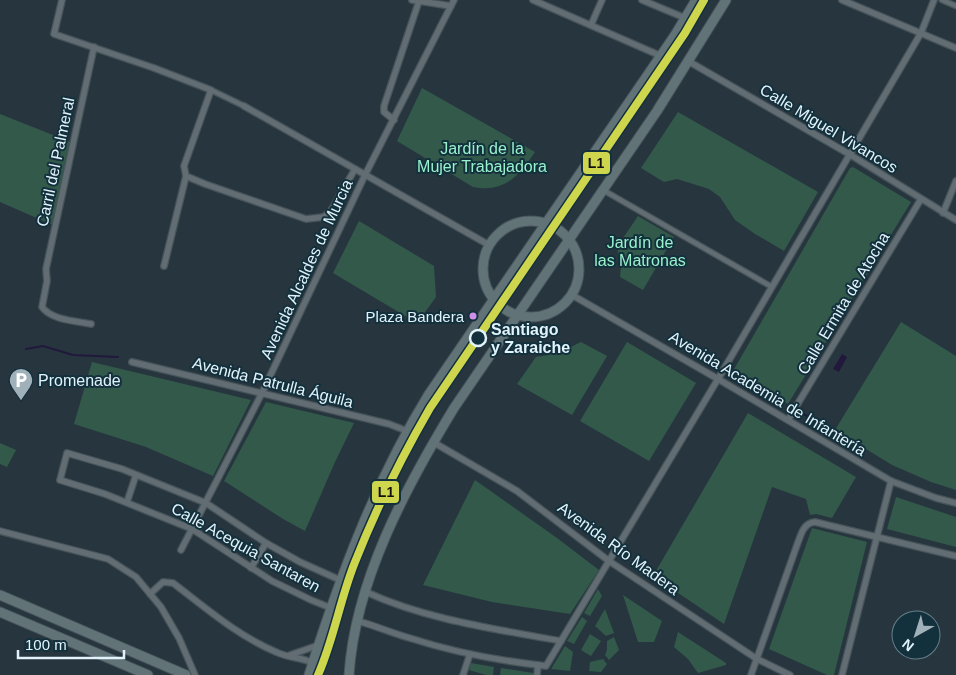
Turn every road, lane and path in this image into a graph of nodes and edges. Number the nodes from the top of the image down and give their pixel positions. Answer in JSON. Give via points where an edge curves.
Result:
{"nodes":[{"id":1,"x":62,"y":0,"type":"edge"},
{"id":2,"x":412,"y":0,"type":"edge"},
{"id":3,"x":533,"y":0,"type":"edge"},
{"id":4,"x":602,"y":0,"type":"edge"},
{"id":5,"x":642,"y":0,"type":"edge"},
{"id":6,"x":696,"y":0,"type":"edge"},
{"id":7,"x":726,"y":0,"type":"edge"},
{"id":8,"x":842,"y":0,"type":"edge"},
{"id":9,"x":934,"y":0,"type":"edge"},
{"id":10,"x":942,"y":0,"type":"edge"},
{"id":11,"x":419,"y":1,"type":"junction"},
{"id":12,"x":453,"y":3,"type":"edge"},
{"id":13,"x":956,"y":6,"type":"edge"},
{"id":14,"x":685,"y":18,"type":"junction"},
{"id":15,"x":590,"y":25,"type":"junction"},
{"id":16,"x":920,"y":33,"type":"junction"},
{"id":17,"x":94,"y":48,"type":"junction"},
{"id":18,"x":956,"y":48,"type":"edge"},
{"id":19,"x":661,"y":56,"type":"junction"},
{"id":20,"x":688,"y":61,"type":"junction"},
{"id":21,"x":211,"y":90,"type":"junction"},
{"id":22,"x":244,"y":106,"type":"joint"},
{"id":23,"x":394,"y":120,"type":"junction"},
{"id":24,"x":849,"y":154,"type":"junction"},
{"id":25,"x":355,"y":169,"type":"junction"},
{"id":26,"x":365,"y":175,"type":"junction"},
{"id":27,"x":186,"y":176,"type":"junction"},
{"id":28,"x":956,"y":181,"type":"edge"},
{"id":29,"x":603,"y":190,"type":"junction"},
{"id":30,"x":921,"y":199,"type":"junction"},
{"id":31,"x":943,"y":213,"type":"junction"},
{"id":32,"x":956,"y":220,"type":"edge"},
{"id":33,"x":546,"y":223,"type":"junction"},
{"id":34,"x":569,"y":239,"type":"junction"},
{"id":35,"x":489,"y":246,"type":"junction"},
{"id":36,"x":164,"y":266,"type":"dead end"},
{"id":37,"x":772,"y":287,"type":"junction"},
{"id":38,"x":572,"y":295,"type":"junction"},
{"id":39,"x":494,"y":299,"type":"junction"},
{"id":40,"x":517,"y":314,"type":"junction"},
{"id":41,"x":91,"y":324,"type":"dead end"},
{"id":42,"x":132,"y":362,"type":"dead end"},
{"id":43,"x":718,"y":379,"type":"junction"},
{"id":44,"x":262,"y":393,"type":"junction"},
{"id":45,"x":788,"y":420,"type":"junction"},
{"id":46,"x":407,"y":431,"type":"junction"},
{"id":47,"x":433,"y":442,"type":"junction"},
{"id":48,"x":136,"y":475,"type":"junction"},
{"id":49,"x":891,"y":481,"type":"junction"},
{"id":50,"x":127,"y":502,"type":"junction"},
{"id":51,"x":206,"y":503,"type":"junction"},
{"id":52,"x":956,"y":503,"type":"edge"},
{"id":53,"x":192,"y":529,"type":"junction"},
{"id":54,"x":0,"y":530,"type":"edge"},
{"id":55,"x":878,"y":537,"type":"junction"},
{"id":56,"x":266,"y":543,"type":"junction"},
{"id":57,"x":181,"y":550,"type":"dead end"},
{"id":58,"x":956,"y":556,"type":"edge"},
{"id":59,"x":609,"y":561,"type":"junction"},
{"id":60,"x":250,"y":568,"type":"junction"},
{"id":61,"x":340,"y":580,"type":"junction"},
{"id":62,"x":366,"y":592,"type":"junction"},
{"id":63,"x":150,"y":594,"type":"junction"},
{"id":64,"x":0,"y":595,"type":"edge"},
{"id":65,"x":331,"y":608,"type":"junction"},
{"id":66,"x":0,"y":612,"type":"edge"},
{"id":67,"x":358,"y":621,"type":"junction"},
{"id":68,"x":562,"y":641,"type":"junction"},
{"id":69,"x":320,"y":645,"type":"junction"},
{"id":70,"x":470,"y":654,"type":"junction"},
{"id":71,"x":285,"y":656,"type":"junction"},
{"id":72,"x":756,"y":659,"type":"junction"},
{"id":73,"x":313,"y":663,"type":"junction"},
{"id":74,"x":538,"y":665,"type":"junction"},
{"id":75,"x":148,"y":675,"type":"edge"},
{"id":76,"x":186,"y":675,"type":"edge"},
{"id":77,"x":195,"y":675,"type":"edge"},
{"id":78,"x":309,"y":675,"type":"edge"},
{"id":79,"x":349,"y":675,"type":"edge"},
{"id":80,"x":463,"y":675,"type":"edge"},
{"id":81,"x":537,"y":675,"type":"edge"},
{"id":82,"x":751,"y":675,"type":"edge"},
{"id":83,"x":790,"y":675,"type":"edge"},
{"id":84,"x":842,"y":675,"type":"edge"}],
"edges":[{"from":1,"to":17,"type":"street","via":[[54,34]]},
{"from":2,"to":11,"type":"street"},
{"from":3,"to":15,"type":"street"},
{"from":4,"to":15,"type":"street"},
{"from":5,"to":14,"type":"street"},
{"from":6,"to":14,"type":"main road"},
{"from":7,"to":20,"type":"main road"},
{"from":8,"to":16,"type":"street"},
{"from":9,"to":16,"type":"street"},
{"from":10,"to":13,"type":"street"},
{"from":11,"to":12,"type":"street"},
{"from":11,"to":23,"type":"street","via":[[384,106],[384,112]]},
{"from":12,"to":23,"type":"street","name":"Avenida Alcaldes de Murcia"},
{"from":14,"to":19,"type":"main road"},
{"from":15,"to":19,"type":"street"},
{"from":16,"to":18,"type":"street"},
{"from":16,"to":24,"type":"street"},
{"from":17,"to":21,"type":"street"},
{"from":17,"to":41,"type":"street","name":"Carril del Palmeral","via":[[46,269],[48,281],[42,307],[46,312]]},
{"from":19,"to":33,"type":"main road"},
{"from":20,"to":24,"type":"street","name":"Calle Miguel Vivancos"},
{"from":20,"to":29,"type":"main road"},
{"from":21,"to":22,"type":"street"},
{"from":21,"to":27,"type":"street","via":[[184,166]]},
{"from":22,"to":25,"type":"street"},
{"from":23,"to":26,"type":"street","name":"Avenida Alcaldes de Murcia"},
{"from":24,"to":30,"type":"street","name":"Calle Miguel Vivancos"},
{"from":24,"to":37,"type":"street"},
{"from":25,"to":26,"type":"street"},
{"from":25,"to":27,"type":"street","via":[[332,208],[324,216],[306,219]]},
{"from":26,"to":35,"type":"street"},
{"from":26,"to":44,"type":"street","name":"Avenida Alcaldes de Murcia"},
{"from":27,"to":36,"type":"street"},
{"from":28,"to":31,"type":"street"},
{"from":29,"to":34,"type":"main road"},
{"from":29,"to":37,"type":"street"},
{"from":30,"to":31,"type":"street","name":"Calle Miguel Vivancos"},
{"from":30,"to":45,"type":"street","name":"Calle Ermita de Atocha"},
{"from":31,"to":32,"type":"street","name":"Calle Miguel Vivancos"},
{"from":33,"to":34,"type":"main road"},
{"from":33,"to":35,"type":"main road","via":[[529,221],[513,224],[499,233]]},
{"from":33,"to":39,"type":"main road"},
{"from":34,"to":38,"type":"main road","via":[[579,260],[578,278]]},
{"from":34,"to":40,"type":"main road"},
{"from":35,"to":39,"type":"main road","via":[[484,259],[484,273]]},
{"from":37,"to":43,"type":"street"},
{"from":38,"to":40,"type":"main road","via":[[548,314],[532,317]]},
{"from":38,"to":43,"type":"street","name":"Avenida Academia de Infantería"},
{"from":39,"to":40,"type":"main road"},
{"from":39,"to":46,"type":"main road"},
{"from":40,"to":47,"type":"main road"},
{"from":42,"to":44,"type":"street","name":"Avenida Patrulla Águila"},
{"from":43,"to":45,"type":"street","name":"Avenida Academia de Infantería"},
{"from":43,"to":59,"type":"street"},
{"from":44,"to":46,"type":"street","name":"Avenida Patrulla Águila"},
{"from":44,"to":51,"type":"street","name":"Avenida Alcaldes de Murcia"},
{"from":45,"to":49,"type":"street","name":"Avenida Academia de Infantería"},
{"from":46,"to":61,"type":"main road","via":[[363,520]]},
{"from":47,"to":59,"type":"street","name":"Avenida Río Madera","via":[[517,491]]},
{"from":47,"to":62,"type":"main road","via":[[404,496]]},
{"from":48,"to":50,"type":"street"},
{"from":48,"to":50,"type":"street","name":"Calle Acequia Santaren","via":[[67,453],[60,480]]},
{"from":48,"to":51,"type":"street"},
{"from":49,"to":52,"type":"street","name":"Avenida Academia de Infantería"},
{"from":49,"to":55,"type":"street"},
{"from":50,"to":53,"type":"street","name":"Calle Acequia Santaren"},
{"from":51,"to":53,"type":"street","name":"Avenida Alcaldes de Murcia"},
{"from":51,"to":56,"type":"street"},
{"from":53,"to":57,"type":"street","name":"Avenida Alcaldes de Murcia"},
{"from":53,"to":60,"type":"street","name":"Calle Acequia Santaren"},
{"from":54,"to":63,"type":"street","via":[[108,559],[136,577]]},
{"from":55,"to":58,"type":"street"},
{"from":55,"to":72,"type":"street","via":[[815,522],[805,525]]},
{"from":55,"to":84,"type":"street"},
{"from":56,"to":60,"type":"street"},
{"from":56,"to":61,"type":"street"},
{"from":59,"to":68,"type":"street"},
{"from":59,"to":72,"type":"street","name":"Avenida Río Madera"},
{"from":60,"to":65,"type":"street","name":"Calle Acequia Santaren"},
{"from":61,"to":65,"type":"main road"},
{"from":62,"to":67,"type":"main road"},
{"from":62,"to":68,"type":"street","via":[[463,623]]},
{"from":63,"to":71,"type":"street","via":[[163,582],[173,583],[233,628]]},
{"from":63,"to":77,"type":"street","via":[[179,638]]},
{"from":64,"to":76,"type":"main road"},
{"from":65,"to":69,"type":"main road"},
{"from":66,"to":75,"type":"main road"},
{"from":67,"to":70,"type":"street"},
{"from":67,"to":79,"type":"main road","via":[[350,653]]},
{"from":68,"to":74,"type":"street","via":[[546,666]]},
{"from":69,"to":71,"type":"street"},
{"from":69,"to":73,"type":"main road"},
{"from":70,"to":74,"type":"street"},
{"from":70,"to":80,"type":"street"},
{"from":71,"to":73,"type":"street"},
{"from":72,"to":82,"type":"street"},
{"from":72,"to":83,"type":"street","name":"Avenida Río Madera"},
{"from":73,"to":78,"type":"main road"},
{"from":74,"to":81,"type":"street"}]}
